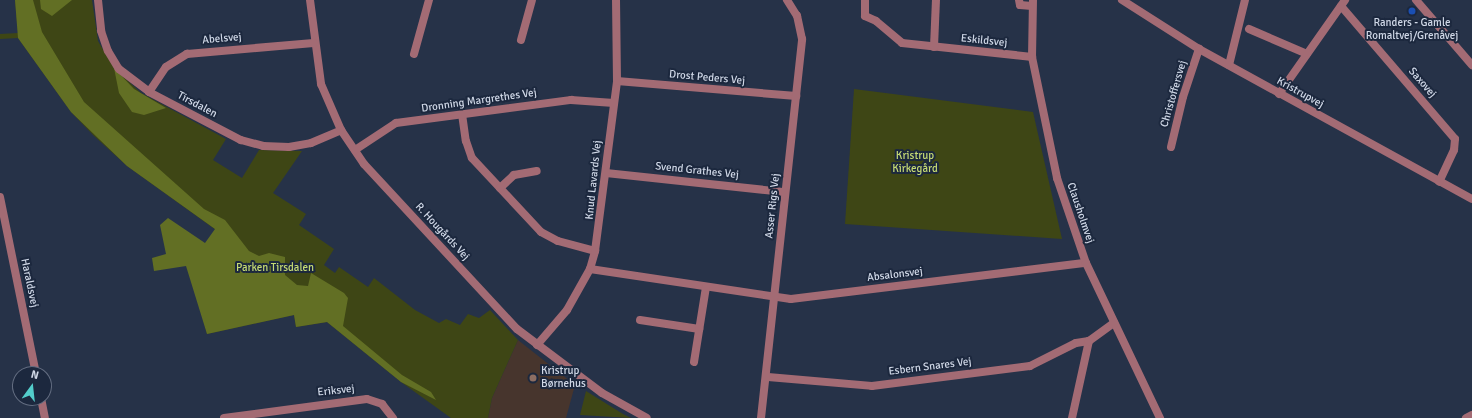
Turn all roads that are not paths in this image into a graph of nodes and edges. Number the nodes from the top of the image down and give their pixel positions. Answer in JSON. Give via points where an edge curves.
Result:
{"nodes":[{"id":1,"x":98,"y":0,"type":"edge"},
{"id":2,"x":310,"y":0,"type":"edge"},
{"id":3,"x":314,"y":0,"type":"edge"},
{"id":4,"x":429,"y":0,"type":"edge"},
{"id":5,"x":532,"y":0,"type":"edge"},
{"id":6,"x":616,"y":0,"type":"edge"},
{"id":7,"x":787,"y":0,"type":"edge"},
{"id":8,"x":865,"y":0,"type":"edge"},
{"id":9,"x":936,"y":0,"type":"edge"},
{"id":10,"x":1018,"y":0,"type":"edge"},
{"id":11,"x":1122,"y":0,"type":"edge"},
{"id":12,"x":1244,"y":0,"type":"edge"},
{"id":13,"x":1416,"y":0,"type":"edge"},
{"id":14,"x":1033,"y":3,"type":"edge"},
{"id":15,"x":1343,"y":3,"type":"edge"},
{"id":16,"x":1249,"y":29,"type":"dead end"},
{"id":17,"x":521,"y":40,"type":"dead end"},
{"id":18,"x":314,"y":43,"type":"junction"},
{"id":19,"x":934,"y":47,"type":"junction"},
{"id":20,"x":1199,"y":49,"type":"junction"},
{"id":21,"x":414,"y":54,"type":"dead end"},
{"id":22,"x":1307,"y":54,"type":"junction"},
{"id":23,"x":1032,"y":57,"type":"junction"},
{"id":24,"x":1229,"y":65,"type":"junction"},
{"id":25,"x":1472,"y":65,"type":"edge"},
{"id":26,"x":617,"y":81,"type":"junction"},
{"id":27,"x":149,"y":92,"type":"junction"},
{"id":28,"x":1279,"y":94,"type":"junction"},
{"id":29,"x":796,"y":96,"type":"junction"},
{"id":30,"x":614,"y":103,"type":"junction"},
{"id":31,"x":462,"y":114,"type":"junction"},
{"id":32,"x":342,"y":130,"type":"junction"},
{"id":33,"x":1171,"y":147,"type":"dead end"},
{"id":34,"x":355,"y":150,"type":"junction"},
{"id":35,"x":537,"y":171,"type":"dead end"},
{"id":36,"x":606,"y":173,"type":"junction"},
{"id":37,"x":1439,"y":182,"type":"junction"},
{"id":38,"x":500,"y":188,"type":"junction"},
{"id":39,"x":785,"y":192,"type":"junction"},
{"id":40,"x":0,"y":197,"type":"edge"},
{"id":41,"x":1472,"y":199,"type":"edge"},
{"id":42,"x":595,"y":252,"type":"junction"},
{"id":43,"x":1086,"y":263,"type":"junction"},
{"id":44,"x":590,"y":269,"type":"junction"},
{"id":45,"x":706,"y":287,"type":"junction"},
{"id":46,"x":775,"y":298,"type":"junction"},
{"id":47,"x":640,"y":320,"type":"dead end"},
{"id":48,"x":1114,"y":323,"type":"junction"},
{"id":49,"x":699,"y":329,"type":"junction"},
{"id":50,"x":1089,"y":340,"type":"junction"},
{"id":51,"x":537,"y":345,"type":"junction"},
{"id":52,"x":694,"y":362,"type":"dead end"},
{"id":53,"x":34,"y":366,"type":"edge"},
{"id":54,"x":768,"y":377,"type":"junction"},
{"id":55,"x":43,"y":406,"type":"edge"},
{"id":56,"x":275,"y":414,"type":"edge"},
{"id":57,"x":1472,"y":415,"type":"edge"},
{"id":58,"x":45,"y":418,"type":"edge"},
{"id":59,"x":224,"y":418,"type":"edge"},
{"id":60,"x":393,"y":418,"type":"edge"},
{"id":61,"x":647,"y":418,"type":"edge"},
{"id":62,"x":761,"y":418,"type":"edge"},
{"id":63,"x":1072,"y":418,"type":"edge"},
{"id":64,"x":1160,"y":418,"type":"edge"},
{"id":65,"x":1466,"y":418,"type":"edge"}],
"edges":[{"from":1,"to":27,"type":"street","name":"Tirsdalen","via":[[101,30],[108,51],[119,69]]},
{"from":2,"to":3,"type":"street"},
{"from":2,"to":18,"type":"street","name":"R. Hougårds Vej"},
{"from":4,"to":21,"type":"street"},
{"from":5,"to":17,"type":"street"},
{"from":6,"to":26,"type":"street","name":"Knud Lavards Vej"},
{"from":7,"to":29,"type":"street","name":"Asser Rigs Vej","via":[[801,27]]},
{"from":8,"to":19,"type":"street","name":"Eskildsvej","via":[[865,16],[876,21],[891,37],[902,43]]},
{"from":9,"to":19,"type":"street"},
{"from":10,"to":14,"type":"street","via":[[1020,5]]},
{"from":11,"to":20,"type":"street","name":"Kristrupvej"},
{"from":12,"to":24,"type":"street"},
{"from":13,"to":25,"type":"street"},
{"from":14,"to":23,"type":"street","name":"Clausholmvej"},
{"from":15,"to":22,"type":"street"},
{"from":15,"to":37,"type":"street","name":"Saxovej","via":[[1455,139],[1454,150]]},
{"from":16,"to":22,"type":"street"},
{"from":18,"to":27,"type":"street","name":"Abelsvej","via":[[187,54],[166,67]]},
{"from":18,"to":32,"type":"street","name":"R. Hougårds Vej","via":[[321,84]]},
{"from":19,"to":23,"type":"street","name":"Eskildsvej"},
{"from":20,"to":24,"type":"street","name":"Kristrupvej"},
{"from":20,"to":33,"type":"street","name":"Christoffersvej","via":[[1182,97]]},
{"from":22,"to":28,"type":"street"},
{"from":23,"to":43,"type":"street","name":"Clausholmvej","via":[[1057,178]]},
{"from":24,"to":28,"type":"street","name":"Kristrupvej"},
{"from":26,"to":29,"type":"street","name":"Drost Peders Vej"},
{"from":26,"to":30,"type":"street","name":"Knud Lavards Vej"},
{"from":27,"to":32,"type":"street","name":"Tirsdalen","via":[[241,140],[263,146],[289,147],[311,143]]},
{"from":28,"to":37,"type":"street","name":"Kristrupvej"},
{"from":29,"to":39,"type":"street","name":"Asser Rigs Vej"},
{"from":30,"to":31,"type":"street","name":"Dronning Margrethes Vej","via":[[571,100]]},
{"from":30,"to":36,"type":"street","name":"Knud Lavards Vej"},
{"from":31,"to":34,"type":"street","name":"Dronning Margrethes Vej","via":[[396,123]]},
{"from":31,"to":38,"type":"street","via":[[466,141],[472,158]]},
{"from":32,"to":34,"type":"street","name":"R. Hougårds Vej"},
{"from":34,"to":51,"type":"street","name":"R. Hougårds Vej","via":[[420,225],[517,329]]},
{"from":35,"to":38,"type":"street","via":[[514,175]]},
{"from":36,"to":39,"type":"street","name":"Svend Grathes Vej"},
{"from":36,"to":42,"type":"street","name":"Knud Lavards Vej"},
{"from":37,"to":41,"type":"street","name":"Kristrupvej"},
{"from":38,"to":42,"type":"street","via":[[541,232],[558,241]]},
{"from":39,"to":46,"type":"street","name":"Asser Rigs Vej"},
{"from":40,"to":53,"type":"street","name":"Haraldsvej"},
{"from":42,"to":44,"type":"street","name":"Knud Lavards Vej"},
{"from":43,"to":46,"type":"street","name":"Absalonsvej","via":[[791,299]]},
{"from":43,"to":48,"type":"street","name":"Clausholmvej"},
{"from":44,"to":45,"type":"street","name":"Absalonsvej"},
{"from":44,"to":51,"type":"street","name":"Knud Lavards Vej","via":[[567,310]]},
{"from":45,"to":46,"type":"street","name":"Absalonsvej"},
{"from":45,"to":49,"type":"street"},
{"from":46,"to":54,"type":"street","name":"Asser Rigs Vej"},
{"from":47,"to":49,"type":"street"},
{"from":48,"to":50,"type":"street","name":"Esbern Snares Vej"},
{"from":48,"to":64,"type":"street","name":"Clausholmvej"},
{"from":49,"to":52,"type":"street"},
{"from":50,"to":54,"type":"street","name":"Esbern Snares Vej","via":[[1076,343],[1030,366],[872,386]]},
{"from":50,"to":63,"type":"street"},
{"from":51,"to":61,"type":"street","name":"R. Hougårds Vej","via":[[602,393]]},
{"from":54,"to":62,"type":"street","name":"Asser Rigs Vej"},
{"from":55,"to":58,"type":"street"},
{"from":56,"to":59,"type":"street","name":"Eriksvej"},
{"from":56,"to":60,"type":"street","name":"Eriksvej","via":[[367,399],[382,404]]},
{"from":57,"to":65,"type":"street"}]}
